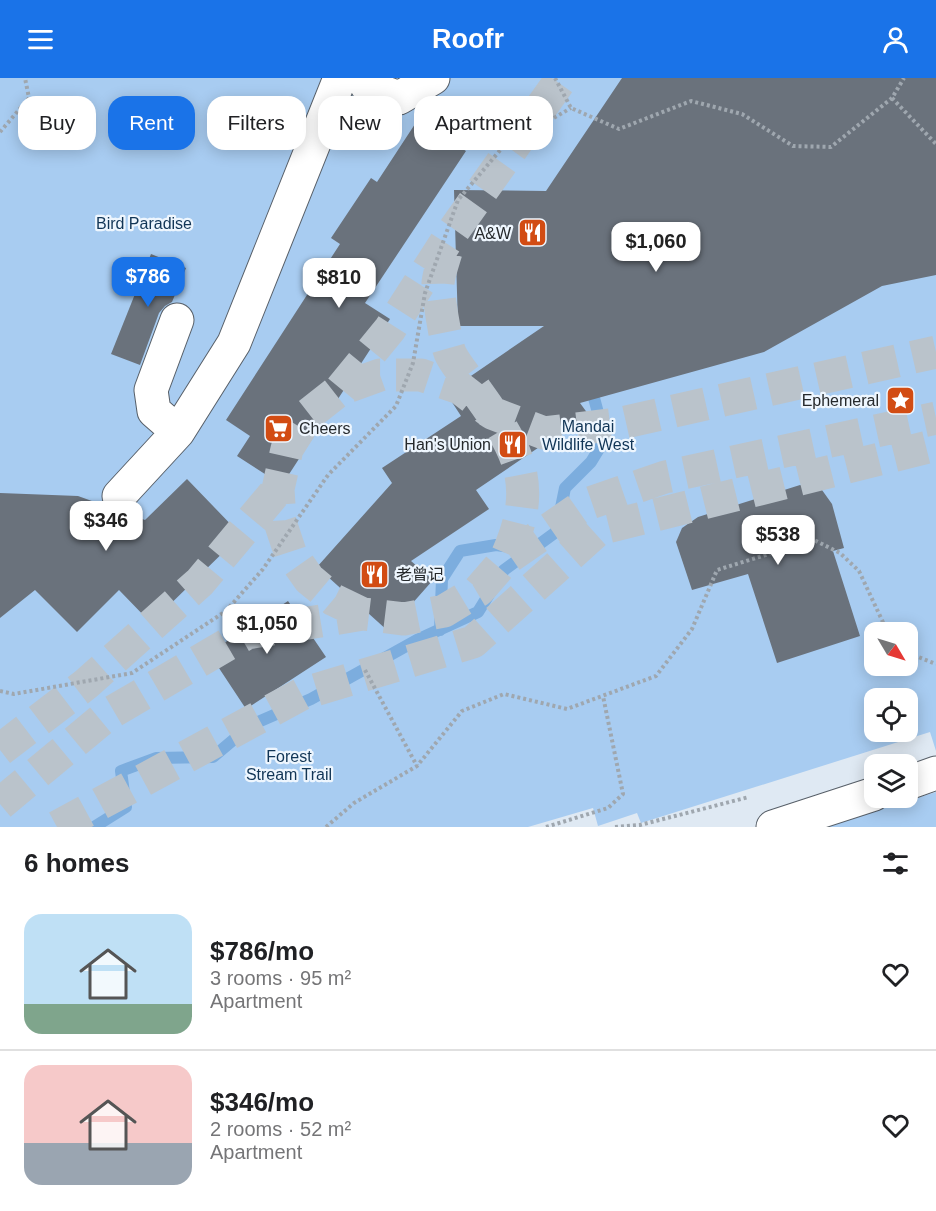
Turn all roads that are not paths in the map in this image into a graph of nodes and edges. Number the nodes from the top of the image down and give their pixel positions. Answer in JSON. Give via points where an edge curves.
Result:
{"nodes":[{"id":1,"x":340,"y":78,"type":"edge"},
{"id":2,"x":363,"y":78,"type":"edge"},
{"id":3,"x":433,"y":78,"type":"edge"},
{"id":4,"x":177,"y":320,"type":"dead end"},
{"id":5,"x":178,"y":432,"type":"junction"},
{"id":6,"x":119,"y":496,"type":"dead end"},
{"id":7,"x":936,"y":773,"type":"edge"},
{"id":8,"x":918,"y":779,"type":"edge"},
{"id":9,"x":864,"y":797,"type":"edge"},
{"id":10,"x":773,"y":827,"type":"edge"}],
"edges":[{"from":1,"to":5,"type":"lane","via":[[234,343]]},
{"from":2,"to":3,"type":"lane","via":[[367,86],[399,98]]},
{"from":4,"to":5,"type":"lane","via":[[151,390],[154,411]]},
{"from":5,"to":6,"type":"lane"},
{"from":7,"to":8,"type":"lane"},
{"from":9,"to":10,"type":"lane"}]}
